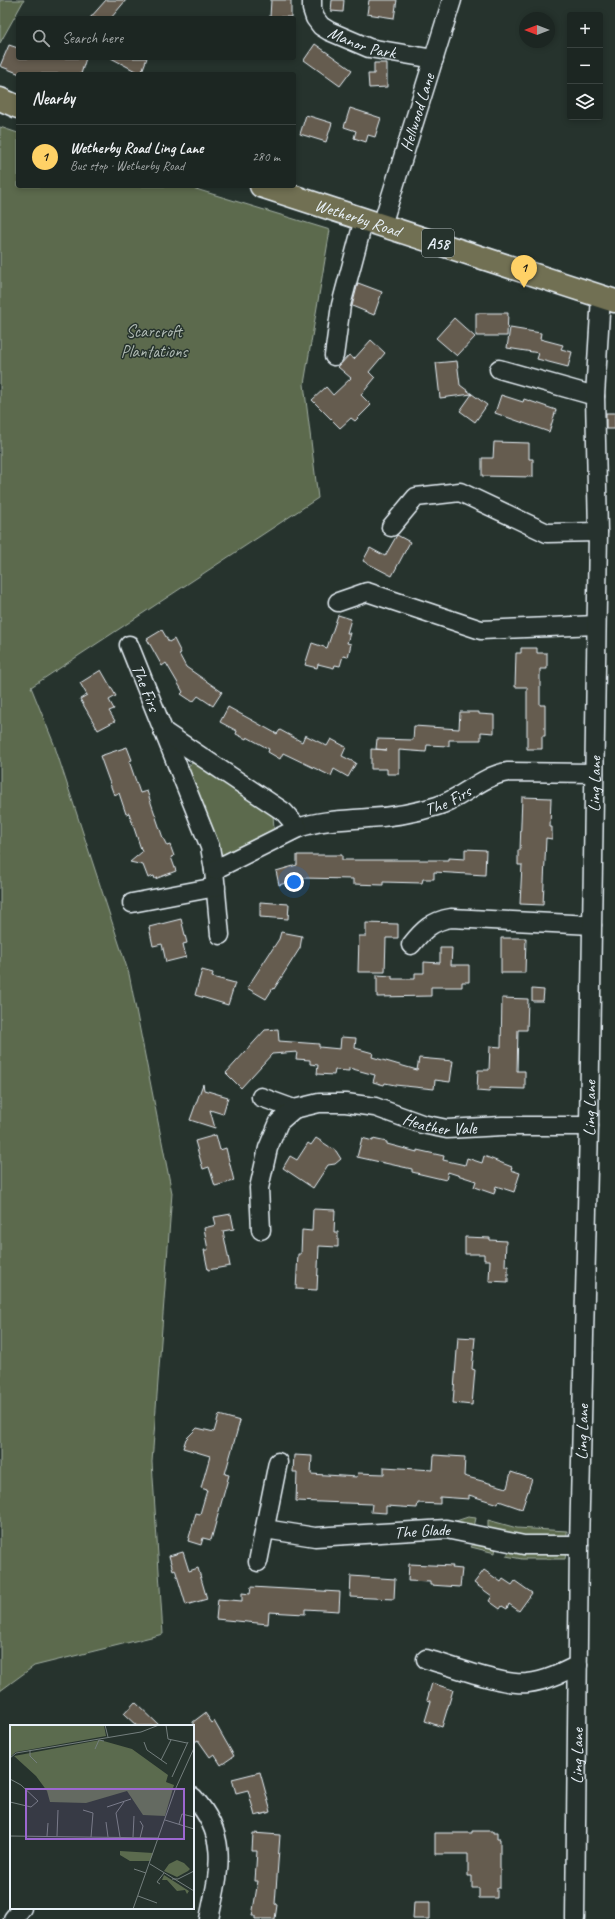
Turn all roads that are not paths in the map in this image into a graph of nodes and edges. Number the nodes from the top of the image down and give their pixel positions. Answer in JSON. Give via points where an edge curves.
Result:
{"nodes":[{"id":1,"x":312,"y":0,"type":"edge"},
{"id":2,"x":452,"y":0,"type":"edge"},
{"id":3,"x":434,"y":60,"type":"junction"},
{"id":4,"x":0,"y":100,"type":"edge"},
{"id":5,"x":16,"y":106,"type":"edge"},
{"id":6,"x":267,"y":188,"type":"edge"},
{"id":7,"x":373,"y":222,"type":"junction"},
{"id":8,"x":608,"y":299,"type":"edge"},
{"id":9,"x":334,"y":356,"type":"dead end"},
{"id":10,"x":499,"y":369,"type":"dead end"},
{"id":11,"x":595,"y":396,"type":"junction"},
{"id":12,"x":391,"y":527,"type":"dead end"},
{"id":13,"x":598,"y":532,"type":"junction"},
{"id":14,"x":338,"y":602,"type":"dead end"},
{"id":15,"x":596,"y":624,"type":"junction"},
{"id":16,"x":128,"y":645,"type":"dead end"},
{"id":17,"x":163,"y":731,"type":"junction"},
{"id":18,"x":594,"y":773,"type":"junction"},
{"id":19,"x":298,"y":828,"type":"junction"},
{"id":20,"x":215,"y":878,"type":"junction"},
{"id":21,"x":132,"y":903,"type":"dead end"},
{"id":22,"x":592,"y":925,"type":"junction"},
{"id":23,"x":220,"y":935,"type":"dead end"},
{"id":24,"x":411,"y":944,"type":"dead end"},
{"id":25,"x":261,"y":1097,"type":"dead end"},
{"id":26,"x":294,"y":1109,"type":"junction"},
{"id":27,"x":589,"y":1126,"type":"junction"},
{"id":28,"x":261,"y":1230,"type":"dead end"},
{"id":29,"x":278,"y":1462,"type":"dead end"},
{"id":30,"x":265,"y":1529,"type":"junction"},
{"id":31,"x":579,"y":1545,"type":"junction"},
{"id":32,"x":258,"y":1562,"type":"dead end"},
{"id":33,"x":426,"y":1659,"type":"dead end"},
{"id":34,"x":578,"y":1665,"type":"junction"},
{"id":35,"x":194,"y":1798,"type":"edge"},
{"id":36,"x":21,"y":1909,"type":"edge"},
{"id":37,"x":13,"y":1919,"type":"edge"},
{"id":38,"x":210,"y":1919,"type":"edge"},
{"id":39,"x":575,"y":1919,"type":"edge"}],
"edges":[{"from":1,"to":3,"type":"street","name":"Manor Park","via":[[315,18],[329,31],[369,48]]},
{"from":2,"to":3,"type":"street","name":"Hellwood Lane"},
{"from":3,"to":7,"type":"street","name":"Hellwood Lane"},
{"from":4,"to":5,"type":"main road"},
{"from":6,"to":7,"type":"main road","name":"Wetherby Road","number":"A58"},
{"from":7,"to":8,"type":"main road","name":"Wetherby Road","number":"A58"},
{"from":7,"to":9,"type":"street","name":"Hellwood Lane","via":[[341,305]]},
{"from":8,"to":11,"type":"street","name":"Ling Lane"},
{"from":10,"to":11,"type":"street"},
{"from":11,"to":13,"type":"street","name":"Ling Lane"},
{"from":12,"to":13,"type":"street","via":[[416,497],[460,492],[547,533]]},
{"from":13,"to":15,"type":"street","name":"Ling Lane"},
{"from":14,"to":15,"type":"street","via":[[367,592],[481,630]]},
{"from":15,"to":18,"type":"street","name":"Ling Lane"},
{"from":16,"to":17,"type":"street","name":"The Firs"},
{"from":17,"to":19,"type":"street","name":"The Firs","via":[[284,812]]},
{"from":17,"to":20,"type":"street","name":"The Firs","via":[[210,847]]},
{"from":18,"to":19,"type":"street","name":"The Firs","via":[[508,772],[479,782],[460,796],[438,806],[392,816],[329,820]]},
{"from":18,"to":22,"type":"street","name":"Ling Lane"},
{"from":19,"to":20,"type":"street","name":"The Firs"},
{"from":20,"to":21,"type":"street","name":"The Firs"},
{"from":20,"to":23,"type":"street","name":"The Firs"},
{"from":22,"to":24,"type":"street","via":[[451,918],[432,923]]},
{"from":22,"to":27,"type":"street","name":"Ling Lane"},
{"from":25,"to":26,"type":"street"},
{"from":26,"to":27,"type":"street","name":"Heather Vale","via":[[319,1103],[346,1103],[375,1107],[422,1124],[446,1129]]},
{"from":26,"to":28,"type":"street","name":"Heather Vale","via":[[279,1122],[268,1148],[259,1188]]},
{"from":27,"to":31,"type":"street","name":"Ling Lane"},
{"from":29,"to":30,"type":"street"},
{"from":30,"to":31,"type":"street","name":"The Glade","via":[[315,1537],[446,1529],[524,1545]]},
{"from":30,"to":32,"type":"street"},
{"from":31,"to":34,"type":"street","name":"Ling Lane"},
{"from":33,"to":34,"type":"street","via":[[513,1683],[541,1680]]},
{"from":34,"to":39,"type":"street","name":"Ling Lane"},
{"from":35,"to":38,"type":"street","via":[[208,1815],[219,1848],[219,1871]]},
{"from":36,"to":37,"type":"street"}]}
